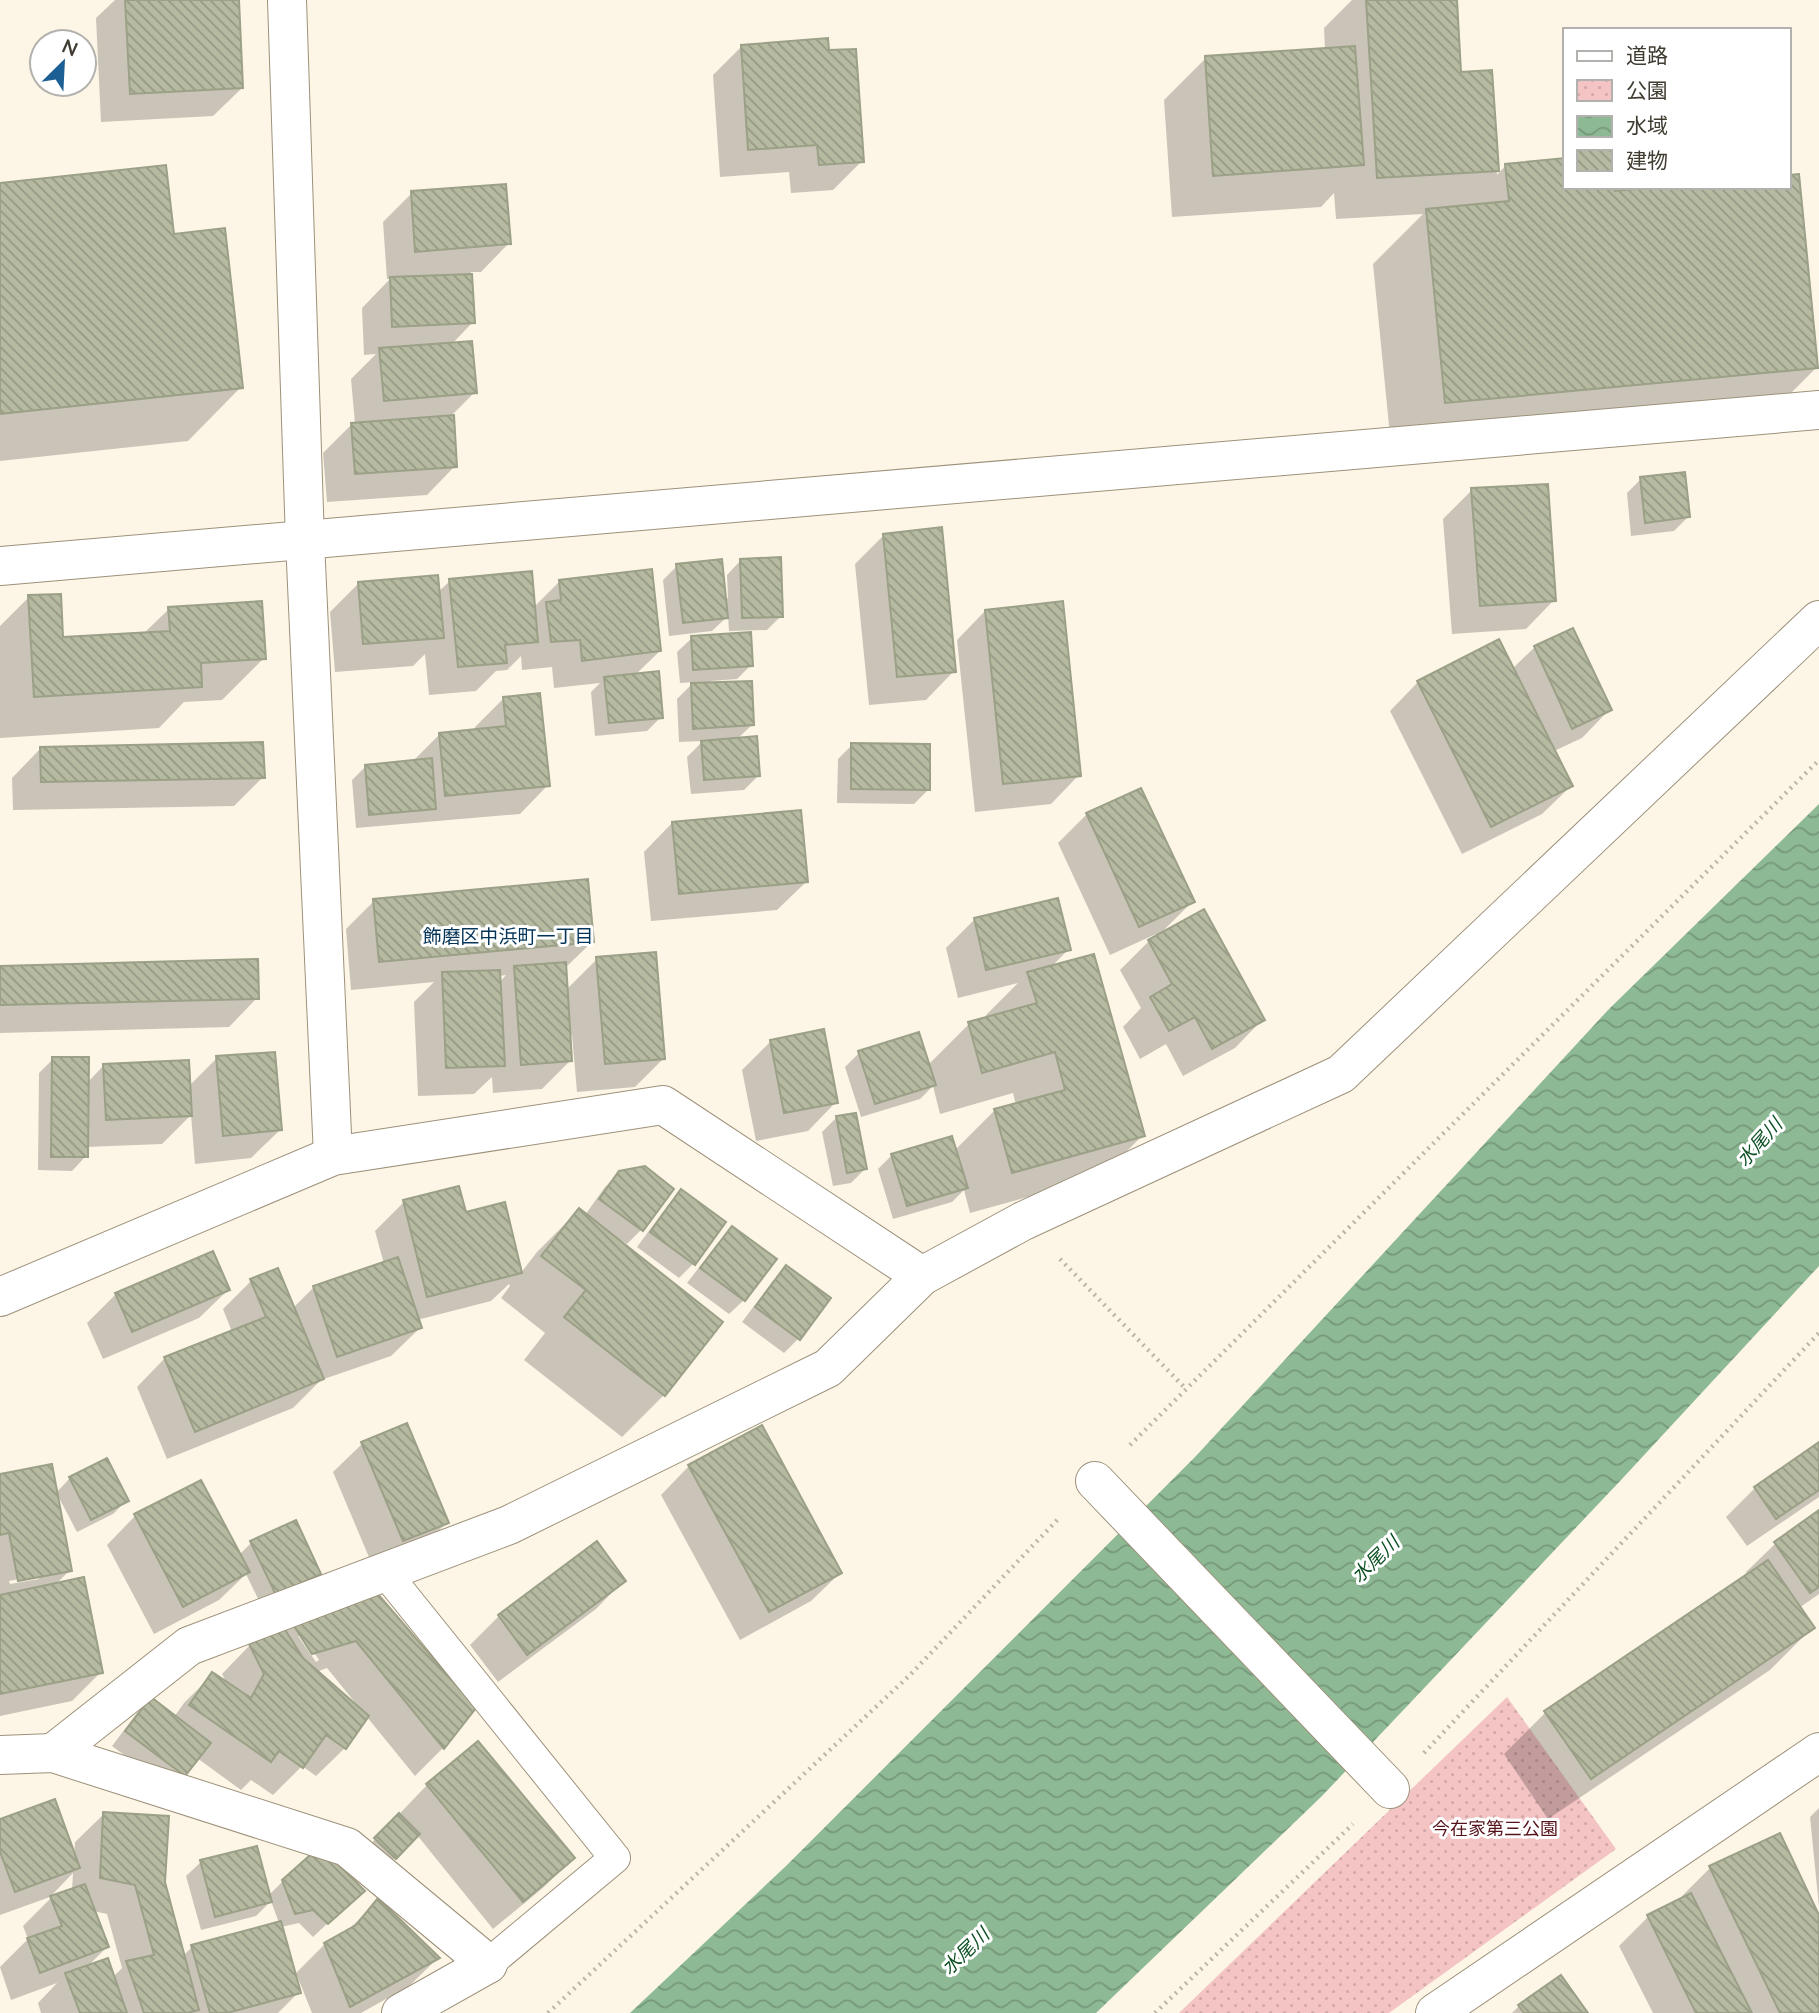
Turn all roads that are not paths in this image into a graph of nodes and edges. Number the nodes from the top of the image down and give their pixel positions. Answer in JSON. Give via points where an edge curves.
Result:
{"nodes":[{"id":1,"x":287,"y":0,"type":"edge"},
{"id":2,"x":1819,"y":410,"type":"edge"},
{"id":3,"x":305,"y":541,"type":"junction"},
{"id":4,"x":0,"y":566,"type":"edge"},
{"id":5,"x":1819,"y":620,"type":"edge"},
{"id":6,"x":333,"y":1156,"type":"junction"},
{"id":7,"x":922,"y":1276,"type":"junction"},
{"id":8,"x":0,"y":1297,"type":"edge"},
{"id":9,"x":1095,"y":1481,"type":"road end"},
{"id":10,"x":384,"y":1571,"type":"junction"},
{"id":11,"x":1819,"y":1752,"type":"edge"},
{"id":12,"x":53,"y":1753,"type":"junction"},
{"id":13,"x":0,"y":1755,"type":"edge"},
{"id":14,"x":1390,"y":1789,"type":"road end"},
{"id":15,"x":488,"y":1964,"type":"junction"},
{"id":16,"x":401,"y":2013,"type":"edge"},
{"id":17,"x":447,"y":2013,"type":"edge"},
{"id":18,"x":1435,"y":2013,"type":"edge"}],
"edges":[{"from":1,"to":3,"type":"street"},
{"from":2,"to":3,"type":"street"},
{"from":3,"to":4,"type":"street"},
{"from":3,"to":6,"type":"street"},
{"from":5,"to":7,"type":"street","via":[[1341,1074],[1023,1221]]},
{"from":6,"to":7,"type":"street","via":[[663,1105]]},
{"from":6,"to":8,"type":"street"},
{"from":7,"to":10,"type":"street","via":[[828,1368],[509,1525]]},
{"from":9,"to":14,"type":"street"},
{"from":10,"to":12,"type":"street","via":[[189,1646]]},
{"from":10,"to":15,"type":"lane","via":[[615,1858]]},
{"from":11,"to":18,"type":"street"},
{"from":12,"to":13,"type":"street"},
{"from":12,"to":15,"type":"street","via":[[347,1847]]},
{"from":15,"to":16,"type":"street"},
{"from":15,"to":17,"type":"street"}]}
